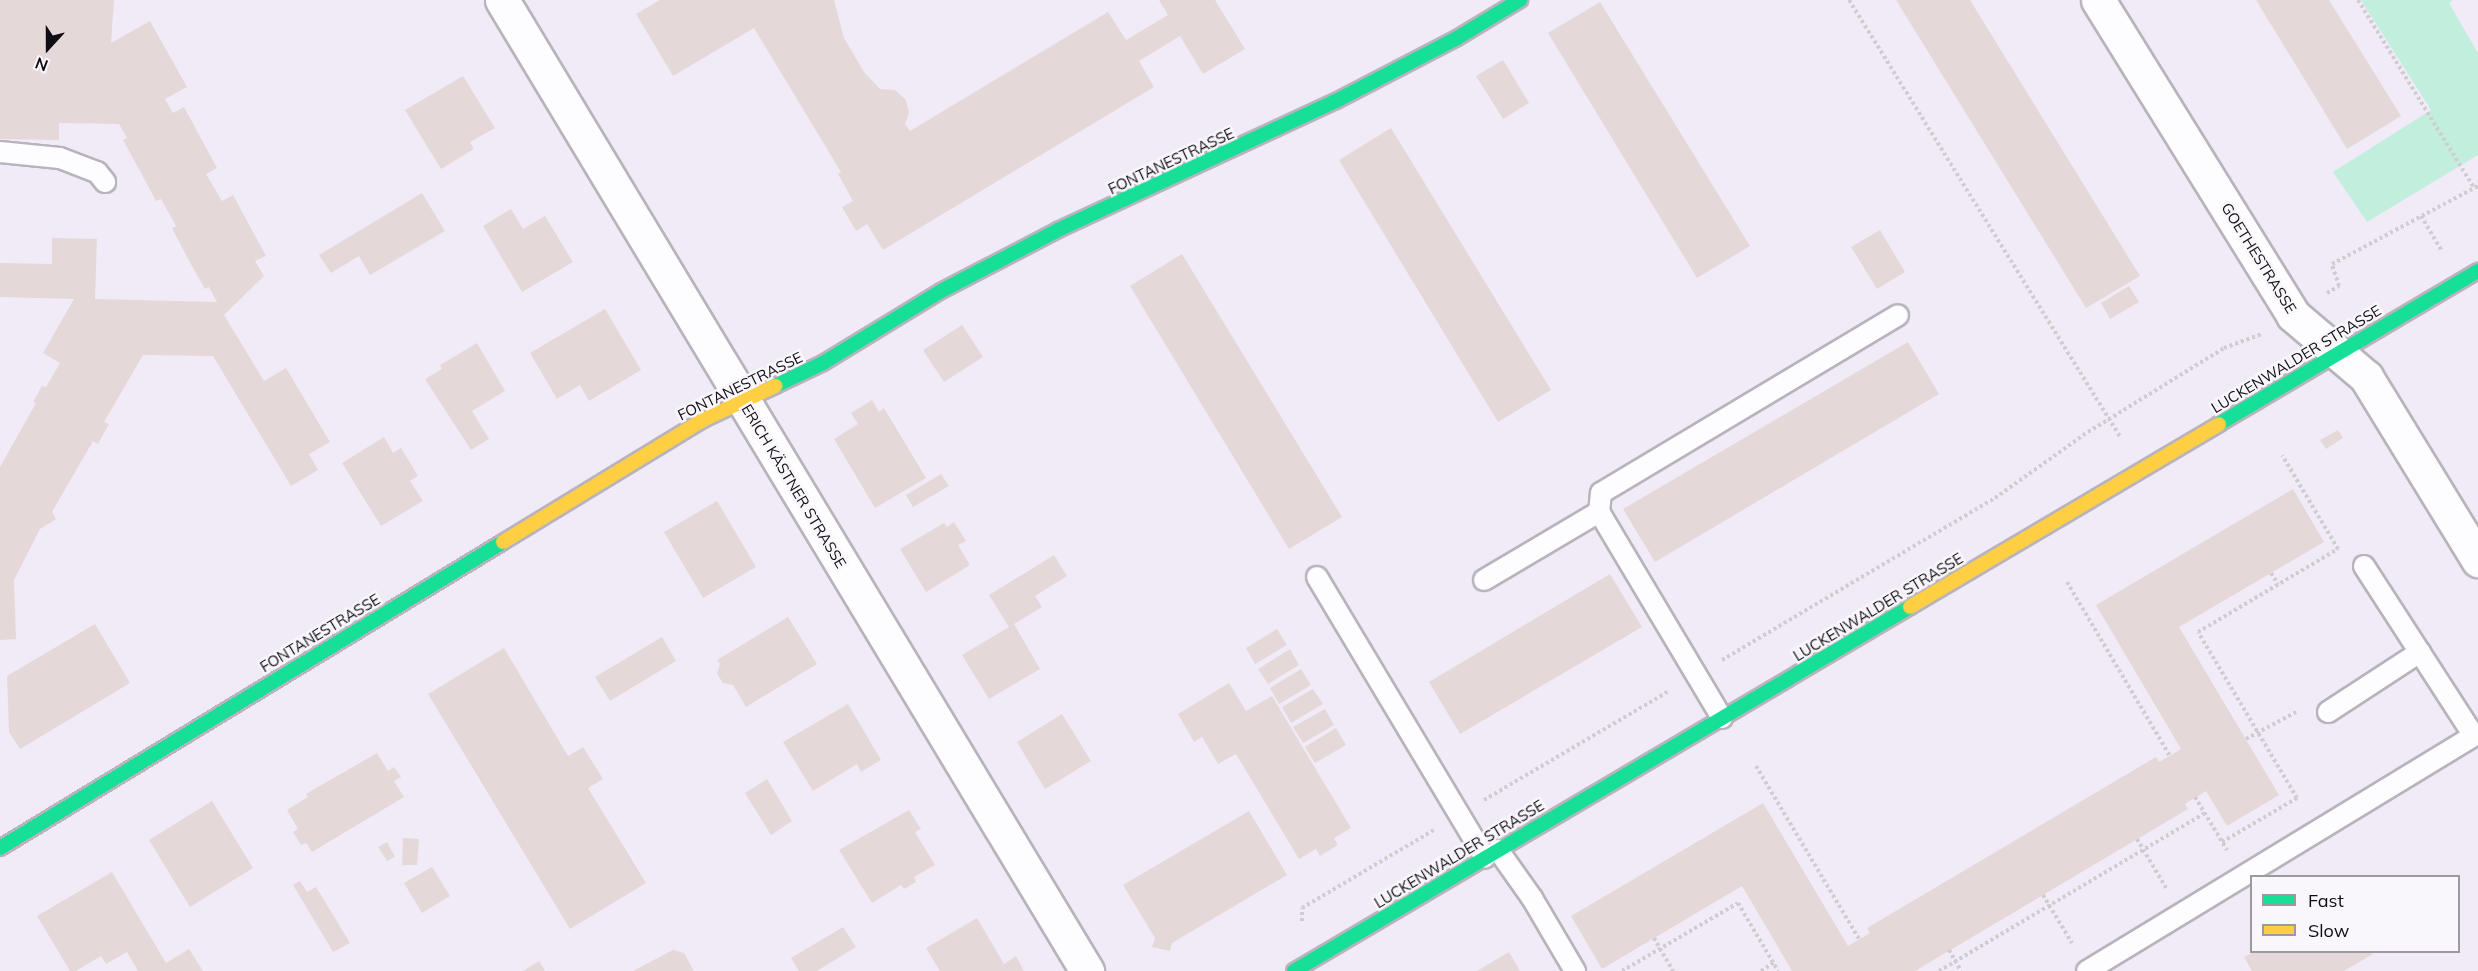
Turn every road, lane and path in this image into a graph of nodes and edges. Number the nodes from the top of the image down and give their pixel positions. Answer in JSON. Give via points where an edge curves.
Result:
{"nodes":[{"id":1,"x":502,"y":0,"type":"edge"},
{"id":2,"x":1520,"y":0,"type":"edge"},
{"id":3,"x":1849,"y":0,"type":"edge"},
{"id":4,"x":2098,"y":0,"type":"edge"},
{"id":5,"x":2358,"y":0,"type":"edge"},
{"id":6,"x":0,"y":152,"type":"edge"},
{"id":7,"x":105,"y":182,"type":"dead end"},
{"id":8,"x":2476,"y":187,"type":"edge"},
{"id":9,"x":2478,"y":271,"type":"edge"},
{"id":10,"x":1898,"y":315,"type":"dead end"},
{"id":11,"x":2293,"y":315,"type":"junction"},
{"id":12,"x":2339,"y":354,"type":"junction"},
{"id":13,"x":743,"y":401,"type":"junction"},
{"id":14,"x":2109,"y":420,"type":"junction"},
{"id":15,"x":2282,"y":455,"type":"dead end"},
{"id":16,"x":2141,"y":470,"type":"junction"},
{"id":17,"x":1599,"y":512,"type":"junction"},
{"id":18,"x":2478,"y":560,"type":"edge"},
{"id":19,"x":2364,"y":566,"type":"dead end"},
{"id":20,"x":2271,"y":573,"type":"dead end"},
{"id":21,"x":1317,"y":577,"type":"dead end"},
{"id":22,"x":1484,"y":580,"type":"dead end"},
{"id":23,"x":2067,"y":582,"type":"dead end"},
{"id":24,"x":2278,"y":584,"type":"junction"},
{"id":25,"x":2420,"y":652,"type":"junction"},
{"id":26,"x":1697,"y":675,"type":"junction"},
{"id":27,"x":2328,"y":712,"type":"joint"},
{"id":28,"x":1722,"y":718,"type":"junction"},
{"id":29,"x":2257,"y":732,"type":"junction"},
{"id":30,"x":2476,"y":734,"type":"edge"},
{"id":31,"x":2246,"y":739,"type":"dead end"},
{"id":32,"x":2170,"y":756,"type":"dead end"},
{"id":33,"x":1756,"y":766,"type":"dead end"},
{"id":34,"x":2195,"y":797,"type":"dead end"},
{"id":35,"x":2205,"y":813,"type":"junction"},
{"id":36,"x":1460,"y":815,"type":"junction"},
{"id":37,"x":2137,"y":839,"type":"dead end"},
{"id":38,"x":2222,"y":842,"type":"junction"},
{"id":39,"x":0,"y":848,"type":"edge"},
{"id":40,"x":2144,"y":850,"type":"junction"},
{"id":41,"x":1492,"y":854,"type":"junction"},
{"id":42,"x":2242,"y":877,"type":"junction"},
{"id":43,"x":2043,"y":895,"type":"dead end"},
{"id":44,"x":2049,"y":905,"type":"junction"},
{"id":45,"x":1302,"y":908,"type":"dead end"},
{"id":46,"x":2181,"y":914,"type":"junction"},
{"id":47,"x":1654,"y":938,"type":"dead end"},
{"id":48,"x":1859,"y":939,"type":"dead end"},
{"id":49,"x":1660,"y":949,"type":"junction"},
{"id":50,"x":1949,"y":950,"type":"dead end"},
{"id":51,"x":1955,"y":962,"type":"junction"},
{"id":52,"x":1774,"y":963,"type":"junction"},
{"id":53,"x":1087,"y":971,"type":"edge"},
{"id":54,"x":1294,"y":971,"type":"edge"},
{"id":55,"x":1575,"y":971,"type":"edge"},
{"id":56,"x":1622,"y":971,"type":"edge"},
{"id":57,"x":1673,"y":971,"type":"edge"},
{"id":58,"x":1761,"y":971,"type":"edge"},
{"id":59,"x":1778,"y":971,"type":"edge"},
{"id":60,"x":1939,"y":971,"type":"edge"},
{"id":61,"x":1961,"y":971,"type":"edge"},
{"id":62,"x":2087,"y":971,"type":"edge"}],
"edges":[{"from":1,"to":13,"type":"street","name":"ERICH KÄSTNER STRASSE"},
{"from":2,"to":13,"type":"street","name":"FONTANESTRASSE","via":[[1336,101],[1058,230],[941,291],[823,363]]},
{"from":3,"to":14,"type":"path"},
{"from":4,"to":11,"type":"street","name":"GOETHESTRASSE"},
{"from":5,"to":8,"type":"path"},
{"from":6,"to":7,"type":"lane","via":[[60,158],[97,172]]},
{"from":8,"to":11,"type":"path","via":[[2332,264],[2339,286]]},
{"from":9,"to":12,"type":"street","name":"LUCKENWALDER STRASSE"},
{"from":10,"to":17,"type":"lane","via":[[1605,488],[1598,499]]},
{"from":11,"to":12,"type":"street","name":"GOETHESTRASSE"},
{"from":11,"to":14,"type":"path","via":[[2264,333],[2224,348]]},
{"from":12,"to":16,"type":"street","name":"LUCKENWALDER STRASSE"},
{"from":12,"to":18,"type":"street","name":"GOETHESTRASSE","via":[[2366,377]]},
{"from":13,"to":39,"type":"street","name":"FONTANESTRASSE","via":[[693,426]]},
{"from":13,"to":53,"type":"street","name":"ERICH KÄSTNER STRASSE"},
{"from":14,"to":16,"type":"path"},
{"from":14,"to":26,"type":"path","via":[[1995,498]]},
{"from":15,"to":24,"type":"path","via":[[2338,549]]},
{"from":16,"to":28,"type":"street","name":"LUCKENWALDER STRASSE"},
{"from":17,"to":22,"type":"lane"},
{"from":17,"to":26,"type":"lane"},
{"from":19,"to":25,"type":"lane"},
{"from":20,"to":24,"type":"path"},
{"from":21,"to":36,"type":"lane"},
{"from":23,"to":32,"type":"path"},
{"from":24,"to":29,"type":"path","via":[[2198,632]]},
{"from":25,"to":27,"type":"lane"},
{"from":25,"to":30,"type":"lane"},
{"from":26,"to":28,"type":"lane"},
{"from":26,"to":36,"type":"path"},
{"from":27,"to":29,"type":"path","via":[[2314,703]]},
{"from":28,"to":41,"type":"street","name":"LUCKENWALDER STRASSE"},
{"from":29,"to":31,"type":"path"},
{"from":29,"to":38,"type":"path","via":[[2296,798]]},
{"from":30,"to":42,"type":"lane"},
{"from":33,"to":48,"type":"path"},
{"from":34,"to":35,"type":"path"},
{"from":35,"to":38,"type":"path"},
{"from":35,"to":40,"type":"path"},
{"from":36,"to":41,"type":"lane"},
{"from":36,"to":45,"type":"path"},
{"from":37,"to":40,"type":"path"},
{"from":38,"to":42,"type":"path"},
{"from":40,"to":44,"type":"path"},
{"from":40,"to":46,"type":"path"},
{"from":41,"to":54,"type":"street","name":"LUCKENWALDER STRASSE"},
{"from":41,"to":55,"type":"lane","via":[[1532,898]]},
{"from":42,"to":46,"type":"lane"},
{"from":43,"to":44,"type":"path"},
{"from":44,"to":51,"type":"path"},
{"from":44,"to":62,"type":"path"},
{"from":46,"to":62,"type":"lane"},
{"from":47,"to":49,"type":"path"},
{"from":49,"to":52,"type":"path","via":[[1738,903]]},
{"from":49,"to":56,"type":"path"},
{"from":49,"to":57,"type":"path"},
{"from":50,"to":51,"type":"path"},
{"from":51,"to":60,"type":"path"},
{"from":51,"to":61,"type":"path"},
{"from":52,"to":58,"type":"path"},
{"from":52,"to":59,"type":"path"}]}
